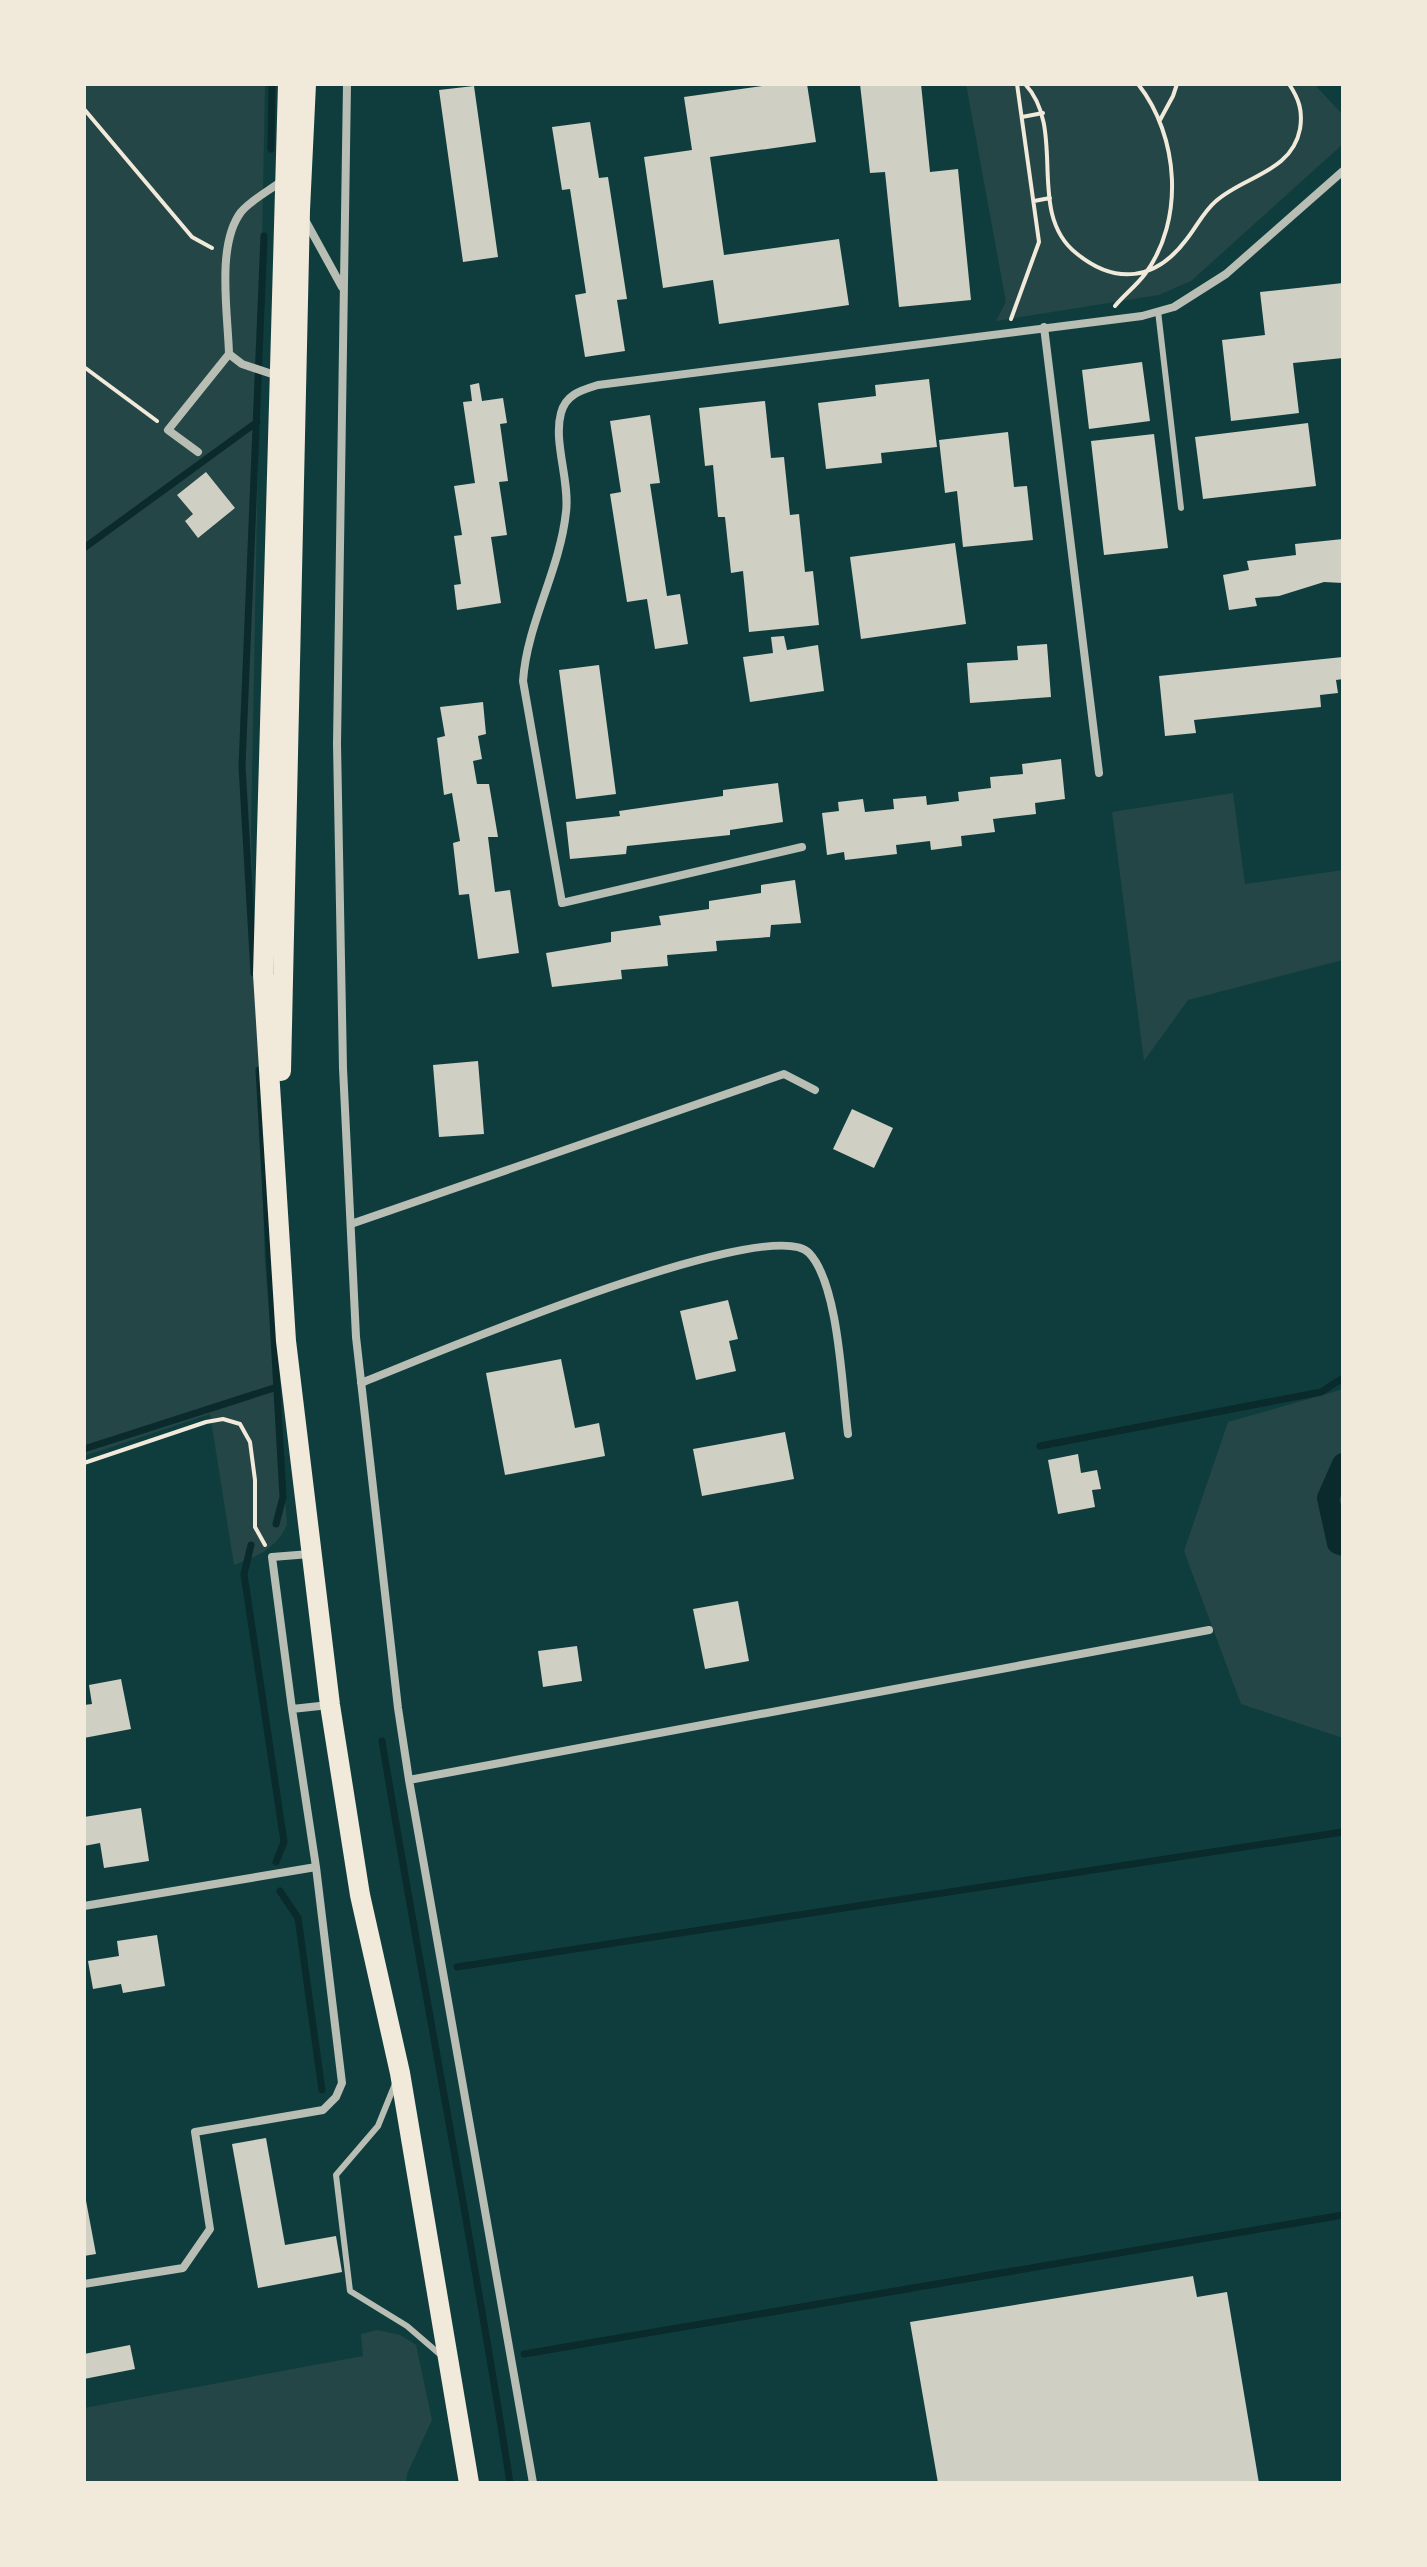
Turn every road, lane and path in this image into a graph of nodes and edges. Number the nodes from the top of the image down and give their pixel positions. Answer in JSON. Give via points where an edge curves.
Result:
{"nodes":[{"id":1,"x":288,"y":84,"type":"edge"},
{"id":2,"x":306,"y":84,"type":"edge"},
{"id":3,"x":347,"y":84,"type":"edge"},
{"id":4,"x":1017,"y":84,"type":"edge"},
{"id":5,"x":1025,"y":84,"type":"edge"},
{"id":6,"x":1138,"y":84,"type":"edge"},
{"id":7,"x":1177,"y":84,"type":"edge"},
{"id":8,"x":1289,"y":84,"type":"edge"},
{"id":9,"x":84,"y":109,"type":"edge"},
{"id":10,"x":1043,"y":113,"type":"junction"},
{"id":11,"x":1022,"y":117,"type":"junction"},
{"id":12,"x":1160,"y":120,"type":"junction"},
{"id":13,"x":1343,"y":171,"type":"edge"},
{"id":14,"x":285,"y":179,"type":"junction"},
{"id":15,"x":1050,"y":198,"type":"junction"},
{"id":16,"x":1034,"y":201,"type":"junction"},
{"id":17,"x":300,"y":210,"type":"junction"},
{"id":18,"x":226,"y":252,"type":"junction"},
{"id":19,"x":1145,"y":274,"type":"junction"},
{"id":20,"x":342,"y":288,"type":"junction"},
{"id":21,"x":1113,"y":307,"type":"dead end"},
{"id":22,"x":1158,"y":311,"type":"junction"},
{"id":23,"x":1010,"y":322,"type":"dead end"},
{"id":24,"x":1044,"y":327,"type":"junction"},
{"id":25,"x":229,"y":354,"type":"junction"},
{"id":26,"x":84,"y":367,"type":"edge"},
{"id":27,"x":279,"y":377,"type":"junction"},
{"id":28,"x":168,"y":430,"type":"junction"},
{"id":29,"x":198,"y":452,"type":"dead end"},
{"id":30,"x":1181,"y":508,"type":"dead end"},
{"id":31,"x":1099,"y":773,"type":"dead end"},
{"id":32,"x":802,"y":847,"type":"dead end"},
{"id":33,"x":815,"y":1090,"type":"dead end"},
{"id":34,"x":278,"y":1195,"type":"junction"},
{"id":35,"x":351,"y":1224,"type":"junction"},
{"id":36,"x":361,"y":1383,"type":"junction"},
{"id":37,"x":848,"y":1434,"type":"dead end"},
{"id":38,"x":84,"y":1463,"type":"edge"},
{"id":39,"x":310,"y":1554,"type":"junction"},
{"id":40,"x":272,"y":1557,"type":"junction"},
{"id":41,"x":1209,"y":1630,"type":"dead end"},
{"id":42,"x":330,"y":1705,"type":"junction"},
{"id":43,"x":292,"y":1709,"type":"junction"},
{"id":44,"x":409,"y":1780,"type":"junction"},
{"id":45,"x":316,"y":1867,"type":"junction"},
{"id":46,"x":84,"y":1906,"type":"edge"},
{"id":47,"x":400,"y":2073,"type":"junction"},
{"id":48,"x":84,"y":2284,"type":"edge"},
{"id":49,"x":448,"y":2361,"type":"junction"},
{"id":50,"x":469,"y":2483,"type":"edge"},
{"id":51,"x":533,"y":2483,"type":"edge"}],
"edges":[{"from":1,"to":14,"type":"main road"},
{"from":2,"to":17,"type":"main road"},
{"from":3,"to":20,"type":"street"},
{"from":4,"to":11,"type":"path"},
{"from":5,"to":10,"type":"path"},
{"from":6,"to":12,"type":"path"},
{"from":7,"to":12,"type":"path"},
{"from":8,"to":19,"type":"path","via":[[1302,115],[1295,149],[1281,164],[1227,191],[1169,262]]},
{"from":9,"to":18,"type":"path","via":[[192,237]]},
{"from":10,"to":11,"type":"path"},
{"from":10,"to":15,"type":"path"},
{"from":11,"to":16,"type":"path"},
{"from":12,"to":19,"type":"path","via":[[1172,181],[1164,239]]},
{"from":13,"to":22,"type":"street","via":[[1226,274],[1174,307]]},
{"from":14,"to":18,"type":"street","via":[[242,211]]},
{"from":14,"to":27,"type":"main road"},
{"from":15,"to":16,"type":"path"},
{"from":15,"to":19,"type":"path","via":[[1060,238],[1077,255],[1101,269]]},
{"from":16,"to":23,"type":"path","via":[[1039,242]]},
{"from":17,"to":20,"type":"street"},
{"from":17,"to":34,"type":"main road"},
{"from":18,"to":25,"type":"street"},
{"from":19,"to":21,"type":"path"},
{"from":20,"to":35,"type":"street","via":[[337,744]]},
{"from":22,"to":24,"type":"street"},
{"from":22,"to":30,"type":"lane"},
{"from":24,"to":31,"type":"street"},
{"from":24,"to":32,"type":"street","via":[[598,385],[566,401],[560,414],[567,509],[523,681],[562,903]]},
{"from":25,"to":27,"type":"street"},
{"from":25,"to":28,"type":"street"},
{"from":26,"to":28,"type":"path"},
{"from":27,"to":34,"type":"main road","via":[[263,974]]},
{"from":28,"to":29,"type":"street"},
{"from":33,"to":35,"type":"street","via":[[784,1074]]},
{"from":34,"to":39,"type":"main road","via":[[286,1341]]},
{"from":35,"to":36,"type":"street"},
{"from":36,"to":37,"type":"street","via":[[635,1278],[789,1244],[806,1250],[820,1267],[831,1298]]},
{"from":36,"to":44,"type":"street"},
{"from":38,"to":40,"type":"path","via":[[206,1422],[240,1424],[250,1442],[255,1527]]},
{"from":39,"to":40,"type":"street"},
{"from":39,"to":42,"type":"main road"},
{"from":40,"to":43,"type":"street"},
{"from":41,"to":44,"type":"street"},
{"from":42,"to":43,"type":"street"},
{"from":42,"to":47,"type":"main road","via":[[360,1895]]},
{"from":43,"to":45,"type":"street"},
{"from":44,"to":51,"type":"street"},
{"from":45,"to":46,"type":"street"},
{"from":45,"to":48,"type":"street","via":[[342,2083],[336,2097],[323,2110],[195,2132],[210,2229],[183,2268]]},
{"from":47,"to":49,"type":"main road"},
{"from":47,"to":49,"type":"lane","via":[[378,2126],[336,2175],[350,2291],[407,2326]]},
{"from":49,"to":50,"type":"main road"}]}
